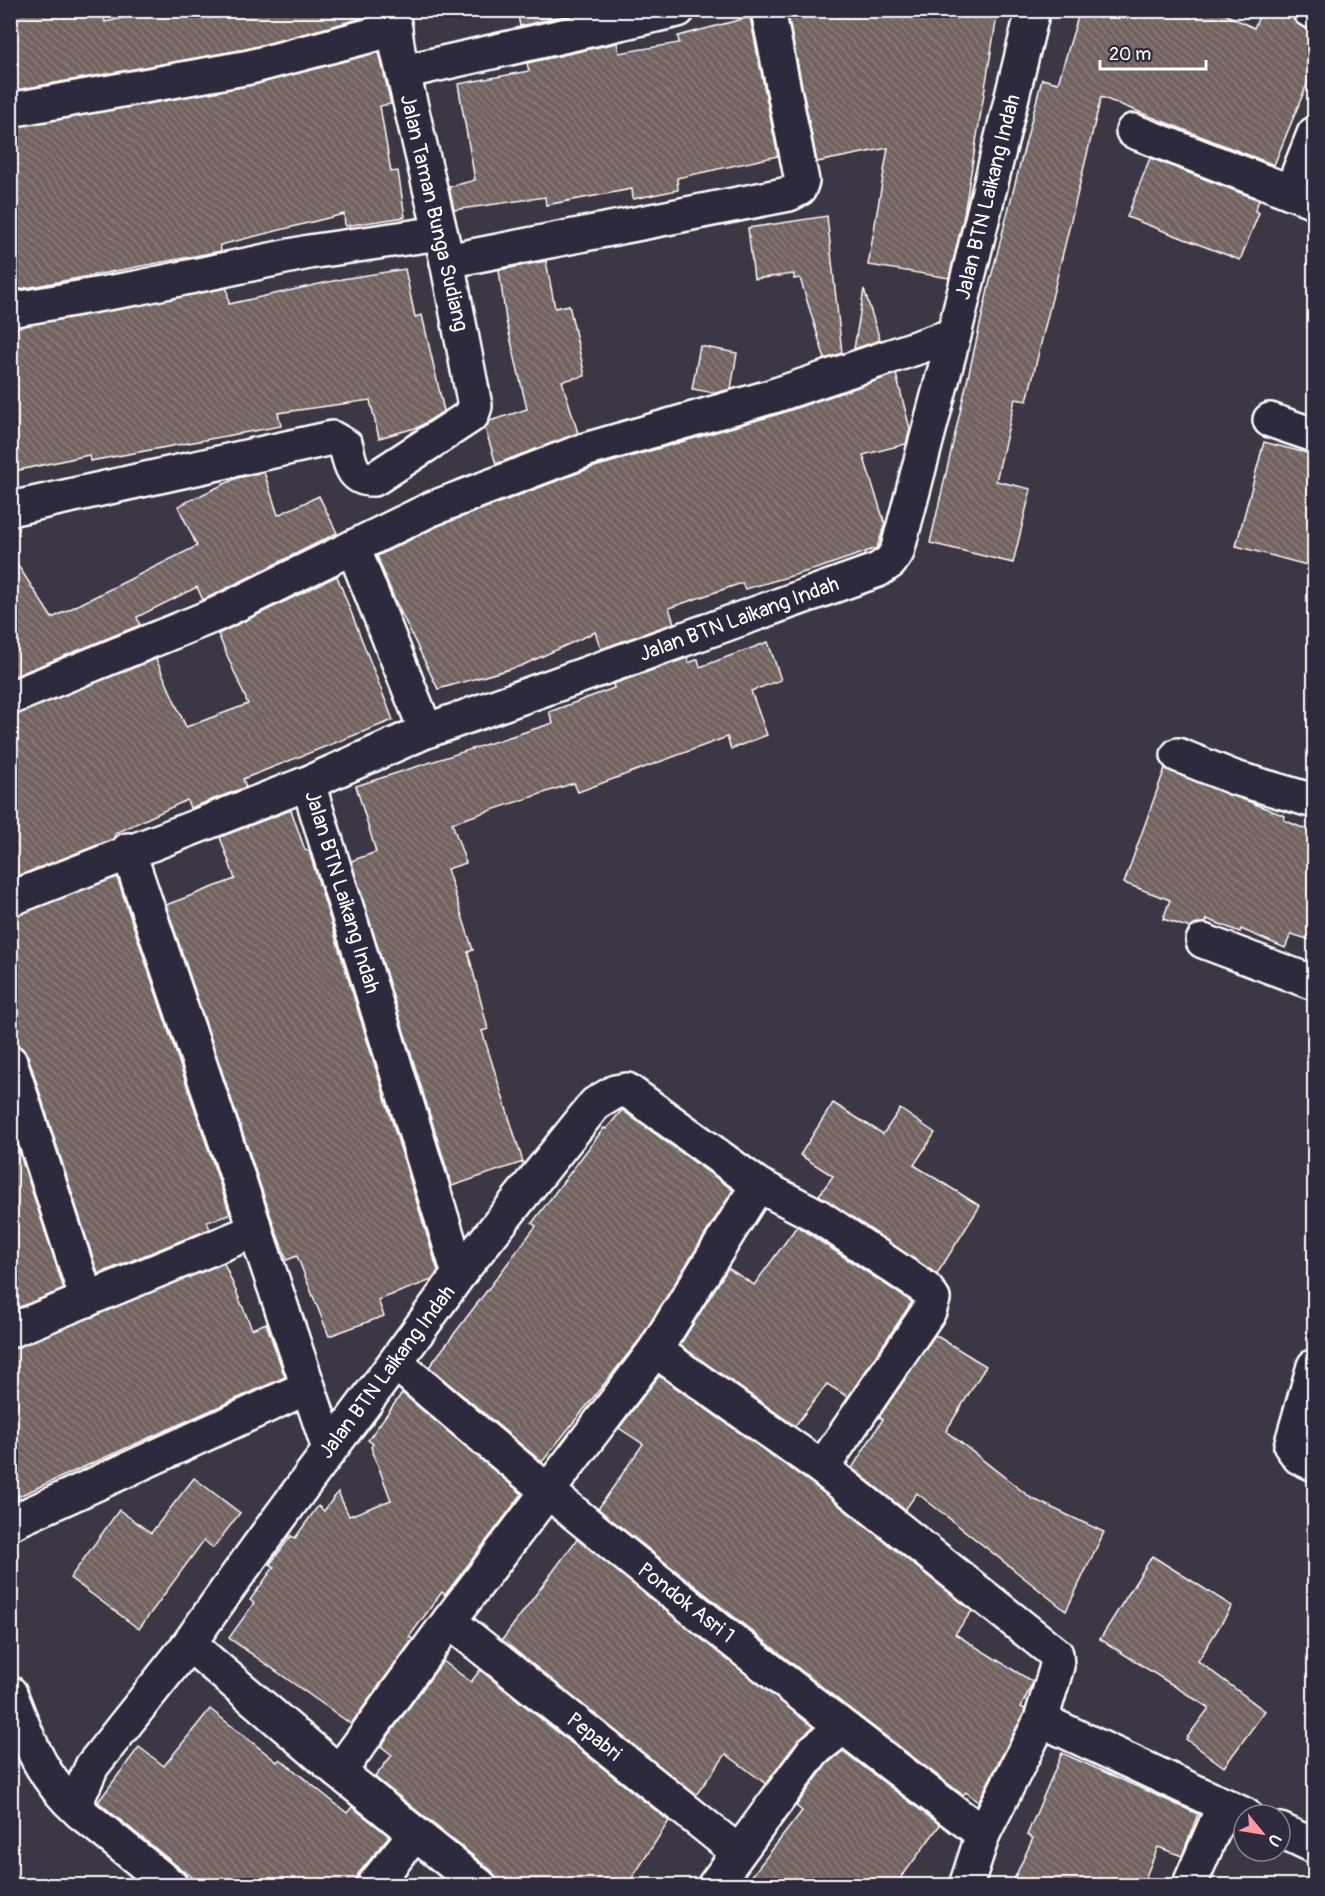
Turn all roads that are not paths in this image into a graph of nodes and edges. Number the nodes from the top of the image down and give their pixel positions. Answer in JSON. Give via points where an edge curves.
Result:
{"nodes":[{"id":1,"x":678,"y":10,"type":"edge"},
{"id":2,"x":768,"y":10,"type":"edge"},
{"id":3,"x":1033,"y":10,"type":"edge"},
{"id":4,"x":1310,"y":10,"type":"edge"},
{"id":5,"x":1314,"y":12,"type":"edge"},
{"id":6,"x":393,"y":20,"type":"edge"},
{"id":7,"x":403,"y":72,"type":"junction"},
{"id":8,"x":10,"y":110,"type":"edge"},
{"id":9,"x":1133,"y":131,"type":"dead end"},
{"id":10,"x":1314,"y":134,"type":"edge"},
{"id":11,"x":1303,"y":196,"type":"edge"},
{"id":12,"x":443,"y":247,"type":"junction"},
{"id":13,"x":10,"y":310,"type":"edge"},
{"id":14,"x":954,"y":335,"type":"junction"},
{"id":15,"x":1270,"y":420,"type":"dead end"},
{"id":16,"x":1314,"y":435,"type":"edge"},
{"id":17,"x":10,"y":509,"type":"edge"},
{"id":18,"x":353,"y":547,"type":"junction"},
{"id":19,"x":10,"y":698,"type":"edge"},
{"id":20,"x":426,"y":731,"type":"junction"},
{"id":21,"x":1178,"y":755,"type":"dead end"},
{"id":22,"x":308,"y":783,"type":"junction"},
{"id":23,"x":1314,"y":801,"type":"edge"},
{"id":24,"x":128,"y":850,"type":"junction"},
{"id":25,"x":10,"y":899,"type":"edge"},
{"id":26,"x":1203,"y":941,"type":"dead end"},
{"id":27,"x":1314,"y":983,"type":"edge"},
{"id":28,"x":10,"y":1062,"type":"edge"},
{"id":29,"x":758,"y":1185,"type":"junction"},
{"id":30,"x":256,"y":1230,"type":"junction"},
{"id":31,"x":459,"y":1274,"type":"junction"},
{"id":32,"x":87,"y":1300,"type":"junction"},
{"id":33,"x":10,"y":1331,"type":"edge"},
{"id":34,"x":655,"y":1350,"type":"junction"},
{"id":35,"x":396,"y":1363,"type":"junction"},
{"id":36,"x":1314,"y":1366,"type":"edge"},
{"id":37,"x":308,"y":1387,"type":"junction"},
{"id":38,"x":329,"y":1449,"type":"junction"},
{"id":39,"x":1314,"y":1464,"type":"edge"},
{"id":40,"x":822,"y":1468,"type":"junction"},
{"id":41,"x":547,"y":1493,"type":"junction"},
{"id":42,"x":10,"y":1523,"type":"edge"},
{"id":43,"x":449,"y":1621,"type":"junction"},
{"id":44,"x":189,"y":1644,"type":"junction"},
{"id":45,"x":10,"y":1693,"type":"edge"},
{"id":46,"x":1041,"y":1720,"type":"junction"},
{"id":47,"x":842,"y":1728,"type":"junction"},
{"id":48,"x":339,"y":1772,"type":"junction"},
{"id":49,"x":1232,"y":1809,"type":"edge"},
{"id":50,"x":80,"y":1812,"type":"junction"},
{"id":51,"x":1232,"y":1813,"type":"edge"},
{"id":52,"x":415,"y":1834,"type":"junction"},
{"id":53,"x":983,"y":1834,"type":"junction"},
{"id":54,"x":1292,"y":1836,"type":"edge"},
{"id":55,"x":1314,"y":1846,"type":"edge"},
{"id":56,"x":738,"y":1852,"type":"junction"},
{"id":57,"x":171,"y":1886,"type":"edge"},
{"id":58,"x":373,"y":1886,"type":"edge"},
{"id":59,"x":480,"y":1886,"type":"edge"},
{"id":60,"x":714,"y":1886,"type":"edge"},
{"id":61,"x":966,"y":1886,"type":"edge"},
{"id":62,"x":1189,"y":1886,"type":"edge"}],
"edges":[{"from":1,"to":7,"type":"street"},
{"from":2,"to":12,"type":"street","via":[[802,181],[799,189],[789,194]]},
{"from":3,"to":14,"type":"street","name":"Jalan BTN Laikang Indah"},
{"from":4,"to":5,"type":"street"},
{"from":6,"to":7,"type":"street","name":"Jalan Taman Bunga Sudiang"},
{"from":6,"to":8,"type":"street","via":[[250,68]]},
{"from":7,"to":12,"type":"street","name":"Jalan Taman Bunga Sudiang"},
{"from":9,"to":11,"type":"street"},
{"from":10,"to":11,"type":"street"},
{"from":12,"to":13,"type":"street","via":[[309,252]]},
{"from":12,"to":17,"type":"street","name":"Jalan Taman Bunga Sudiang","via":[[475,406],[472,415],[374,479],[360,478],[351,469],[346,446],[333,438]]},
{"from":14,"to":18,"type":"street","via":[[773,396],[585,450],[430,508]]},
{"from":14,"to":20,"type":"street","name":"Jalan BTN Laikang Indah","via":[[897,552],[890,562],[878,570]]},
{"from":15,"to":16,"type":"street"},
{"from":18,"to":19,"type":"street","via":[[217,614]]},
{"from":18,"to":20,"type":"street"},
{"from":20,"to":22,"type":"street","name":"Jalan BTN Laikang Indah"},
{"from":21,"to":23,"type":"street","via":[[1235,778]]},
{"from":22,"to":24,"type":"street"},
{"from":22,"to":31,"type":"street","name":"Jalan BTN Laikang Indah"},
{"from":24,"to":25,"type":"street"},
{"from":24,"to":30,"type":"street"},
{"from":26,"to":27,"type":"street"},
{"from":28,"to":32,"type":"street"},
{"from":29,"to":31,"type":"street","via":[[627,1090],[615,1092],[595,1104]]},
{"from":29,"to":34,"type":"street"},
{"from":29,"to":40,"type":"street","via":[[818,1216],[926,1289],[933,1299],[929,1311]]},
{"from":30,"to":32,"type":"street"},
{"from":30,"to":37,"type":"street"},
{"from":31,"to":35,"type":"street","name":"Jalan BTN Laikang Indah"},
{"from":32,"to":33,"type":"street"},
{"from":34,"to":40,"type":"street"},
{"from":34,"to":41,"type":"street"},
{"from":35,"to":38,"type":"street","name":"Jalan BTN Laikang Indah"},
{"from":35,"to":41,"type":"street","name":"Pondok Asri 1"},
{"from":36,"to":39,"type":"street","via":[[1291,1446],[1299,1457]]},
{"from":37,"to":38,"type":"street"},
{"from":37,"to":42,"type":"street"},
{"from":38,"to":44,"type":"street","name":"Jalan BTN Laikang Indah"},
{"from":40,"to":46,"type":"street","via":[[1056,1654],[1057,1666]]},
{"from":41,"to":43,"type":"street"},
{"from":41,"to":47,"type":"street","name":"Pondok Asri 1"},
{"from":43,"to":48,"type":"street"},
{"from":43,"to":56,"type":"street","name":"Pepabri"},
{"from":44,"to":48,"type":"street"},
{"from":44,"to":50,"type":"street","name":"Jalan BTN Laikang Indah","via":[[92,1766],[78,1798]]},
{"from":45,"to":50,"type":"street","via":[[34,1756],[56,1788]]},
{"from":46,"to":49,"type":"street"},
{"from":46,"to":53,"type":"street"},
{"from":47,"to":53,"type":"street","name":"Pondok Asri 1"},
{"from":47,"to":56,"type":"street","via":[[813,1751]]},
{"from":48,"to":52,"type":"street"},
{"from":50,"to":57,"type":"street"},
{"from":51,"to":62,"type":"street"},
{"from":52,"to":58,"type":"street"},
{"from":52,"to":59,"type":"street"},
{"from":53,"to":61,"type":"street"},
{"from":54,"to":55,"type":"street"},
{"from":56,"to":60,"type":"street"}]}
